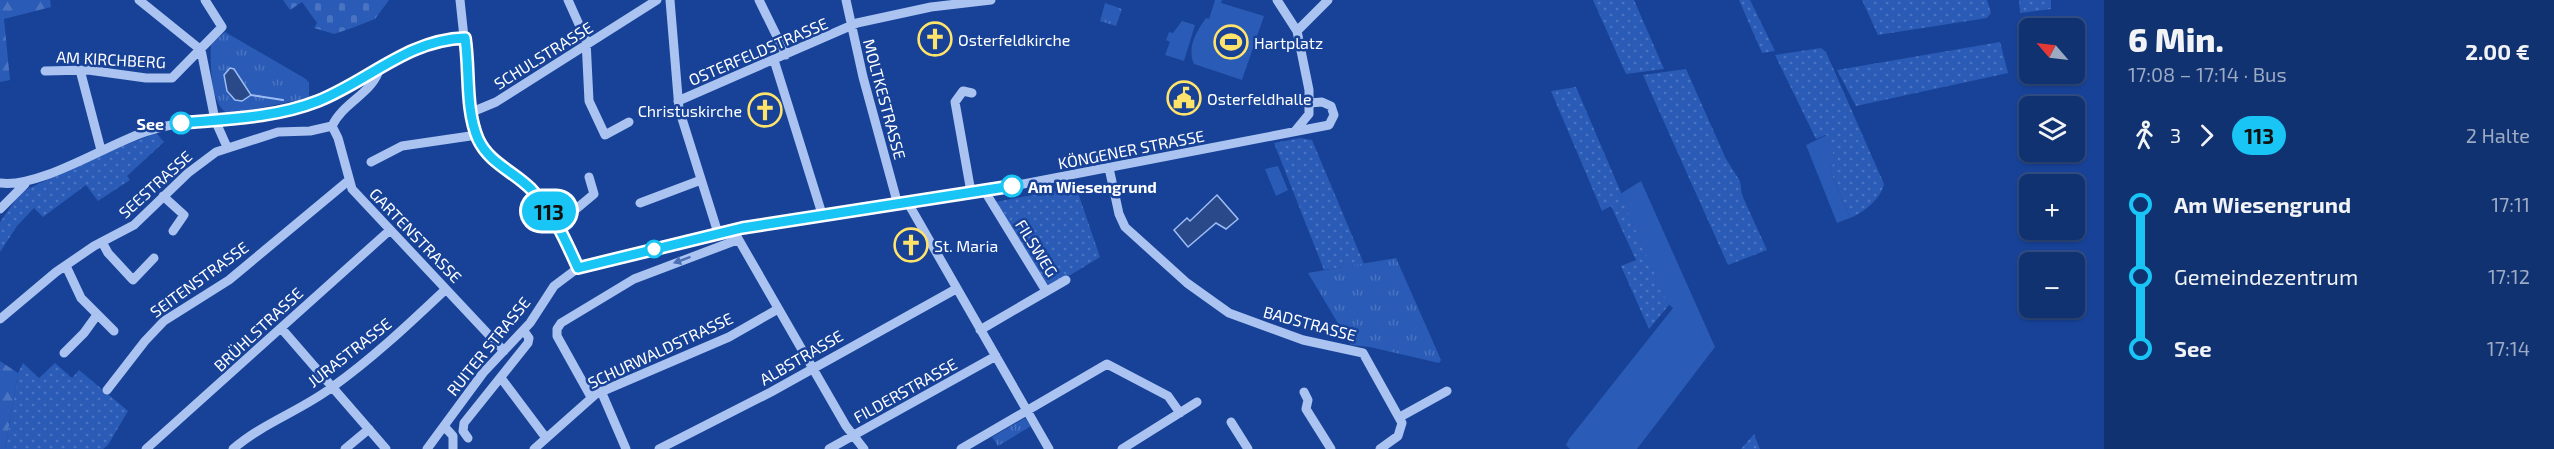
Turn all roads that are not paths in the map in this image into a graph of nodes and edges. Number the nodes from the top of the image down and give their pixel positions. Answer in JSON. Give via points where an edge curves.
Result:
{"nodes":[{"id":1,"x":139,"y":0,"type":"edge"},
{"id":2,"x":205,"y":0,"type":"edge"},
{"id":3,"x":460,"y":0,"type":"edge"},
{"id":4,"x":657,"y":0,"type":"edge"},
{"id":5,"x":670,"y":0,"type":"edge"},
{"id":6,"x":759,"y":0,"type":"edge"},
{"id":7,"x":846,"y":0,"type":"edge"},
{"id":8,"x":991,"y":0,"type":"edge"},
{"id":9,"x":1277,"y":0,"type":"edge"},
{"id":10,"x":1328,"y":0,"type":"edge"},
{"id":11,"x":572,"y":1,"type":"edge"},
{"id":12,"x":851,"y":26,"type":"junction"},
{"id":13,"x":1297,"y":31,"type":"junction"},
{"id":14,"x":465,"y":38,"type":"junction"},
{"id":15,"x":587,"y":45,"type":"junction"},
{"id":16,"x":201,"y":50,"type":"junction"},
{"id":17,"x":786,"y":55,"type":"junction"},
{"id":18,"x":774,"y":60,"type":"junction"},
{"id":19,"x":380,"y":67,"type":"junction"},
{"id":20,"x":80,"y":70,"type":"junction"},
{"id":21,"x":45,"y":71,"type":"dead end"},
{"id":22,"x":972,"y":93,"type":"dead end"},
{"id":23,"x":678,"y":101,"type":"junction"},
{"id":24,"x":1310,"y":103,"type":"junction"},
{"id":25,"x":472,"y":112,"type":"junction"},
{"id":26,"x":215,"y":120,"type":"junction"},
{"id":27,"x":629,"y":122,"type":"dead end"},
{"id":28,"x":332,"y":126,"type":"junction"},
{"id":29,"x":1295,"y":130,"type":"junction"},
{"id":30,"x":477,"y":135,"type":"junction"},
{"id":31,"x":227,"y":147,"type":"junction"},
{"id":32,"x":101,"y":150,"type":"junction"},
{"id":33,"x":371,"y":162,"type":"dead end"},
{"id":34,"x":1109,"y":168,"type":"junction"},
{"id":35,"x":589,"y":177,"type":"dead end"},
{"id":36,"x":701,"y":180,"type":"junction"},
{"id":37,"x":348,"y":181,"type":"junction"},
{"id":38,"x":27,"y":182,"type":"junction"},
{"id":39,"x":0,"y":183,"type":"edge"},
{"id":40,"x":984,"y":190,"type":"junction"},
{"id":41,"x":971,"y":192,"type":"junction"},
{"id":42,"x":163,"y":196,"type":"junction"},
{"id":43,"x":640,"y":203,"type":"dead end"},
{"id":44,"x":903,"y":204,"type":"junction"},
{"id":45,"x":0,"y":210,"type":"edge"},
{"id":46,"x":823,"y":217,"type":"junction"},
{"id":47,"x":557,"y":225,"type":"junction"},
{"id":48,"x":390,"y":230,"type":"junction"},
{"id":49,"x":173,"y":231,"type":"dead end"},
{"id":50,"x":718,"y":233,"type":"junction"},
{"id":51,"x":736,"y":235,"type":"junction"},
{"id":52,"x":102,"y":242,"type":"junction"},
{"id":53,"x":154,"y":258,"type":"dead end"},
{"id":54,"x":66,"y":266,"type":"junction"},
{"id":55,"x":578,"y":268,"type":"junction"},
{"id":56,"x":1066,"y":280,"type":"dead end"},
{"id":57,"x":446,"y":289,"type":"junction"},
{"id":58,"x":956,"y":289,"type":"junction"},
{"id":59,"x":1046,"y":291,"type":"junction"},
{"id":60,"x":778,"y":309,"type":"junction"},
{"id":61,"x":97,"y":315,"type":"junction"},
{"id":62,"x":0,"y":319,"type":"edge"},
{"id":63,"x":281,"y":328,"type":"junction"},
{"id":64,"x":980,"y":330,"type":"junction"},
{"id":65,"x":114,"y":331,"type":"dead end"},
{"id":66,"x":524,"y":331,"type":"junction"},
{"id":67,"x":504,"y":351,"type":"junction"},
{"id":68,"x":64,"y":353,"type":"dead end"},
{"id":69,"x":996,"y":356,"type":"junction"},
{"id":70,"x":813,"y":368,"type":"junction"},
{"id":71,"x":501,"y":378,"type":"junction"},
{"id":72,"x":332,"y":387,"type":"junction"},
{"id":73,"x":107,"y":390,"type":"dead end"},
{"id":74,"x":601,"y":391,"type":"junction"},
{"id":75,"x":1447,"y":391,"type":"dead end"},
{"id":76,"x":1304,"y":392,"type":"dead end"},
{"id":77,"x":591,"y":397,"type":"junction"},
{"id":78,"x":1197,"y":402,"type":"dead end"},
{"id":79,"x":1028,"y":411,"type":"junction"},
{"id":80,"x":1180,"y":413,"type":"junction"},
{"id":81,"x":1400,"y":417,"type":"junction"},
{"id":82,"x":1231,"y":422,"type":"dead end"},
{"id":83,"x":444,"y":426,"type":"junction"},
{"id":84,"x":369,"y":429,"type":"junction"},
{"id":85,"x":854,"y":435,"type":"junction"},
{"id":86,"x":468,"y":438,"type":"dead end"},
{"id":87,"x":546,"y":438,"type":"junction"},
{"id":88,"x":146,"y":449,"type":"edge"},
{"id":89,"x":233,"y":449,"type":"edge"},
{"id":90,"x":345,"y":449,"type":"edge"},
{"id":91,"x":386,"y":449,"type":"edge"},
{"id":92,"x":427,"y":449,"type":"edge"},
{"id":93,"x":453,"y":449,"type":"edge"},
{"id":94,"x":534,"y":449,"type":"edge"},
{"id":95,"x":626,"y":449,"type":"edge"},
{"id":96,"x":659,"y":449,"type":"edge"},
{"id":97,"x":829,"y":449,"type":"edge"},
{"id":98,"x":864,"y":449,"type":"edge"},
{"id":99,"x":961,"y":449,"type":"edge"},
{"id":100,"x":1049,"y":449,"type":"edge"},
{"id":101,"x":1122,"y":449,"type":"edge"},
{"id":102,"x":1248,"y":449,"type":"edge"},
{"id":103,"x":1331,"y":449,"type":"edge"},
{"id":104,"x":1380,"y":449,"type":"edge"}],
"edges":[{"from":1,"to":16,"type":"street"},
{"from":2,"to":16,"type":"street","name":"AM KIRCHBERG","via":[[222,25]]},
{"from":3,"to":14,"type":"street"},
{"from":4,"to":15,"type":"street","name":"SCHULSTRASSE"},
{"from":5,"to":23,"type":"street"},
{"from":6,"to":17,"type":"street"},
{"from":7,"to":12,"type":"street","name":"MOLTKESTRASSE"},
{"from":8,"to":12,"type":"street","name":"OSTERFELDSTRASSE","via":[[911,10]]},
{"from":9,"to":13,"type":"street"},
{"from":10,"to":13,"type":"street"},
{"from":11,"to":15,"type":"street"},
{"from":12,"to":17,"type":"street","name":"OSTERFELDSTRASSE"},
{"from":12,"to":44,"type":"street","name":"MOLTKESTRASSE"},
{"from":13,"to":24,"type":"street"},
{"from":14,"to":19,"type":"street","via":[[424,45]]},
{"from":14,"to":25,"type":"street"},
{"from":15,"to":25,"type":"street","name":"SCHULSTRASSE","via":[[496,102]]},
{"from":15,"to":27,"type":"street","via":[[589,101],[605,135]]},
{"from":16,"to":20,"type":"street","name":"AM KIRCHBERG","via":[[169,79]]},
{"from":16,"to":26,"type":"street"},
{"from":17,"to":18,"type":"street","name":"OSTERFELDSTRASSE"},
{"from":18,"to":23,"type":"street","name":"OSTERFELDSTRASSE"},
{"from":18,"to":46,"type":"street"},
{"from":19,"to":26,"type":"street","via":[[340,91],[299,107]]},
{"from":19,"to":28,"type":"street","via":[[375,80],[337,116]]},
{"from":20,"to":21,"type":"street","name":"AM KIRCHBERG"},
{"from":20,"to":32,"type":"street"},
{"from":22,"to":41,"type":"street","via":[[963,91],[955,102]]},
{"from":23,"to":36,"type":"street"},
{"from":24,"to":29,"type":"street","via":[[1307,119]]},
{"from":24,"to":29,"type":"street","name":"KÖNGENER STRASSE","via":[[1331,106],[1333,120],[1324,127]]},
{"from":25,"to":30,"type":"street"},
{"from":26,"to":31,"type":"street"},
{"from":26,"to":32,"type":"street","via":[[164,127]]},
{"from":28,"to":31,"type":"street","name":"SEESTRASSE","via":[[278,132]]},
{"from":28,"to":37,"type":"street","name":"GARTENSTRASSE"},
{"from":29,"to":34,"type":"street","name":"KÖNGENER STRASSE"},
{"from":30,"to":33,"type":"street","via":[[402,146]]},
{"from":30,"to":47,"type":"street","via":[[488,154],[537,196]]},
{"from":31,"to":42,"type":"street","name":"SEESTRASSE","via":[[199,164]]},
{"from":32,"to":38,"type":"street"},
{"from":34,"to":40,"type":"street","name":"KÖNGENER STRASSE"},
{"from":34,"to":81,"type":"street","name":"BADSTRASSE","via":[[1123,223],[1187,283],[1219,307],[1251,323],[1363,353]]},
{"from":35,"to":47,"type":"street","via":[[594,194]]},
{"from":36,"to":43,"type":"street"},
{"from":36,"to":50,"type":"street"},
{"from":37,"to":48,"type":"street","name":"GARTENSTRASSE"},
{"from":37,"to":73,"type":"street","name":"SEITENSTRASSE","via":[[235,275],[164,321]]},
{"from":38,"to":39,"type":"street"},
{"from":38,"to":45,"type":"street"},
{"from":40,"to":41,"type":"street","name":"KÖNGENER STRASSE"},
{"from":40,"to":59,"type":"street","name":"FILSWEG"},
{"from":41,"to":44,"type":"street","name":"KÖNGENER STRASSE"},
{"from":42,"to":49,"type":"street","via":[[184,215]]},
{"from":42,"to":52,"type":"street","name":"SEESTRASSE","via":[[134,225]]},
{"from":44,"to":46,"type":"street","name":"KÖNGENER STRASSE"},
{"from":44,"to":58,"type":"street","name":"MOLTKESTRASSE"},
{"from":46,"to":51,"type":"street","name":"KÖNGENER STRASSE"},
{"from":47,"to":55,"type":"street"},
{"from":48,"to":57,"type":"street","name":"GARTENSTRASSE"},
{"from":48,"to":63,"type":"street","name":"BRÜHLSTRASSE"},
{"from":50,"to":51,"type":"street","name":"KÖNGENER STRASSE"},
{"from":50,"to":55,"type":"street","name":"KÖNGENER STRASSE"},
{"from":51,"to":60,"type":"street"},
{"from":51,"to":77,"type":"street","one_way":true,"via":[[634,279],[561,323],[557,336]]},
{"from":52,"to":53,"type":"street","via":[[133,280]]},
{"from":52,"to":54,"type":"street","name":"SEESTRASSE"},
{"from":54,"to":61,"type":"street","via":[[77,292]]},
{"from":54,"to":62,"type":"street","name":"SEESTRASSE"},
{"from":55,"to":66,"type":"street","name":"RUITER STRASSE","via":[[554,286]]},
{"from":56,"to":59,"type":"street","name":"FILSWEG"},
{"from":57,"to":67,"type":"street","name":"GARTENSTRASSE"},
{"from":57,"to":72,"type":"street","name":"JURASTRASSE"},
{"from":58,"to":64,"type":"street","name":"MOLTKESTRASSE"},
{"from":58,"to":70,"type":"street","name":"ALBSTRASSE"},
{"from":59,"to":64,"type":"street","name":"FILSWEG"},
{"from":60,"to":70,"type":"street"},
{"from":60,"to":74,"type":"street","name":"SCHURWALDSTRASSE","via":[[729,336]]},
{"from":61,"to":65,"type":"street"},
{"from":61,"to":68,"type":"street"},
{"from":63,"to":72,"type":"street"},
{"from":63,"to":88,"type":"street","name":"BRÜHLSTRASSE"},
{"from":64,"to":69,"type":"street","name":"MOLTKESTRASSE"},
{"from":66,"to":67,"type":"street","name":"RUITER STRASSE"},
{"from":66,"to":71,"type":"street","via":[[529,342]]},
{"from":67,"to":83,"type":"street","name":"RUITER STRASSE"},
{"from":69,"to":79,"type":"street","name":"MOLTKESTRASSE"},
{"from":69,"to":85,"type":"street","name":"FILDERSTRASSE"},
{"from":70,"to":85,"type":"street"},
{"from":70,"to":96,"type":"street","name":"ALBSTRASSE"},
{"from":71,"to":86,"type":"street","via":[[465,422],[463,431]]},
{"from":71,"to":87,"type":"street"},
{"from":72,"to":84,"type":"street"},
{"from":72,"to":89,"type":"street","name":"JURASTRASSE","via":[[265,425]]},
{"from":74,"to":77,"type":"street","name":"SCHURWALDSTRASSE"},
{"from":74,"to":95,"type":"street"},
{"from":75,"to":81,"type":"street"},
{"from":76,"to":103,"type":"street","via":[[1308,400],[1306,409]]},
{"from":77,"to":87,"type":"street","name":"SCHURWALDSTRASSE"},
{"from":78,"to":80,"type":"street"},
{"from":79,"to":80,"type":"street","via":[[1107,364],[1168,396]]},
{"from":79,"to":99,"type":"street"},
{"from":79,"to":100,"type":"street","name":"MOLTKESTRASSE"},
{"from":80,"to":101,"type":"street"},
{"from":81,"to":104,"type":"street","via":[[1400,434]]},
{"from":82,"to":102,"type":"street"},
{"from":83,"to":92,"type":"street","name":"RUITER STRASSE"},
{"from":83,"to":93,"type":"street","via":[[453,437]]},
{"from":84,"to":90,"type":"street"},
{"from":84,"to":91,"type":"street"},
{"from":85,"to":97,"type":"street","name":"FILDERSTRASSE"},
{"from":85,"to":98,"type":"street"},
{"from":87,"to":94,"type":"street","name":"SCHURWALDSTRASSE"}]}
